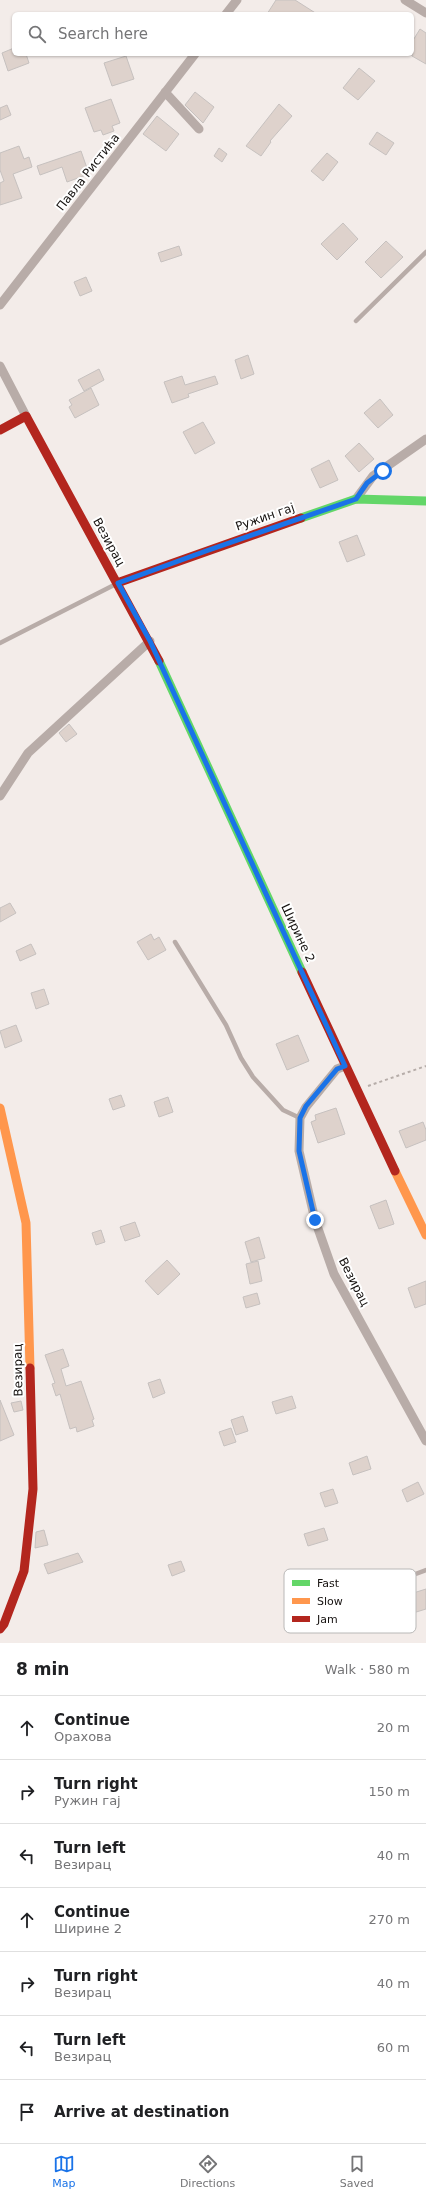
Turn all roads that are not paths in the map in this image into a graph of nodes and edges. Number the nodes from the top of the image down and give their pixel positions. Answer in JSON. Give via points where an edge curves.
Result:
{"nodes":[{"id":1,"x":237,"y":0,"type":"edge"},
{"id":2,"x":405,"y":0,"type":"edge"},
{"id":3,"x":228,"y":12,"type":"edge"},
{"id":4,"x":426,"y":13,"type":"edge"},
{"id":5,"x":193,"y":56,"type":"edge"},
{"id":6,"x":165,"y":92,"type":"junction"},
{"id":7,"x":200,"y":129,"type":"dead end"},
{"id":8,"x":426,"y":252,"type":"edge"},
{"id":9,"x":0,"y":304,"type":"edge"},
{"id":10,"x":356,"y":321,"type":"dead end"},
{"id":11,"x":0,"y":366,"type":"edge"},
{"id":12,"x":26,"y":416,"type":"junction"},
{"id":13,"x":0,"y":430,"type":"edge"},
{"id":14,"x":426,"y":439,"type":"edge"},
{"id":15,"x":356,"y":499,"type":"junction"},
{"id":16,"x":426,"y":500,"type":"edge"},
{"id":17,"x":118,"y":583,"type":"junction"},
{"id":18,"x":150,"y":641,"type":"junction"},
{"id":19,"x":0,"y":643,"type":"edge"},
{"id":20,"x":0,"y":796,"type":"edge"},
{"id":21,"x":175,"y":942,"type":"dead end"},
{"id":22,"x":345,"y":1066,"type":"junction"},
{"id":23,"x":0,"y":1108,"type":"edge"},
{"id":24,"x":300,"y":1118,"type":"junction"},
{"id":25,"x":426,"y":1235,"type":"edge"},
{"id":26,"x":426,"y":1441,"type":"edge"},
{"id":27,"x":426,"y":1570,"type":"edge"},
{"id":28,"x":416,"y":1574,"type":"edge"},
{"id":29,"x":0,"y":1629,"type":"edge"}],
"edges":[{"from":1,"to":3,"type":"street"},
{"from":2,"to":4,"type":"street"},
{"from":5,"to":6,"type":"street","name":"Павла Ристића"},
{"from":6,"to":7,"type":"street"},
{"from":6,"to":9,"type":"street","name":"Павла Ристића"},
{"from":8,"to":10,"type":"lane"},
{"from":11,"to":12,"type":"street"},
{"from":12,"to":13,"type":"street"},
{"from":12,"to":17,"type":"street","name":"Везирац"},
{"from":14,"to":15,"type":"street","via":[[373,476]]},
{"from":15,"to":16,"type":"street","name":"Ружин гај"},
{"from":15,"to":17,"type":"street","name":"Ружин гај"},
{"from":17,"to":18,"type":"street","name":"Везирац"},
{"from":17,"to":19,"type":"lane"},
{"from":18,"to":20,"type":"street","via":[[28,753],[6,783]]},
{"from":18,"to":22,"type":"street","name":"Ширине 2"},
{"from":21,"to":24,"type":"lane","via":[[226,1025],[253,1078],[283,1110]]},
{"from":22,"to":24,"type":"street","name":"Везирац","via":[[337,1069],[306,1106]]},
{"from":22,"to":25,"type":"street","name":"Ширине 2"},
{"from":23,"to":29,"type":"street","name":"Везирац","via":[[26,1223],[33,1490],[24,1572]]},
{"from":24,"to":26,"type":"street","name":"Везирац","via":[[299,1151],[315,1220],[334,1274]]},
{"from":27,"to":28,"type":"lane"}]}
